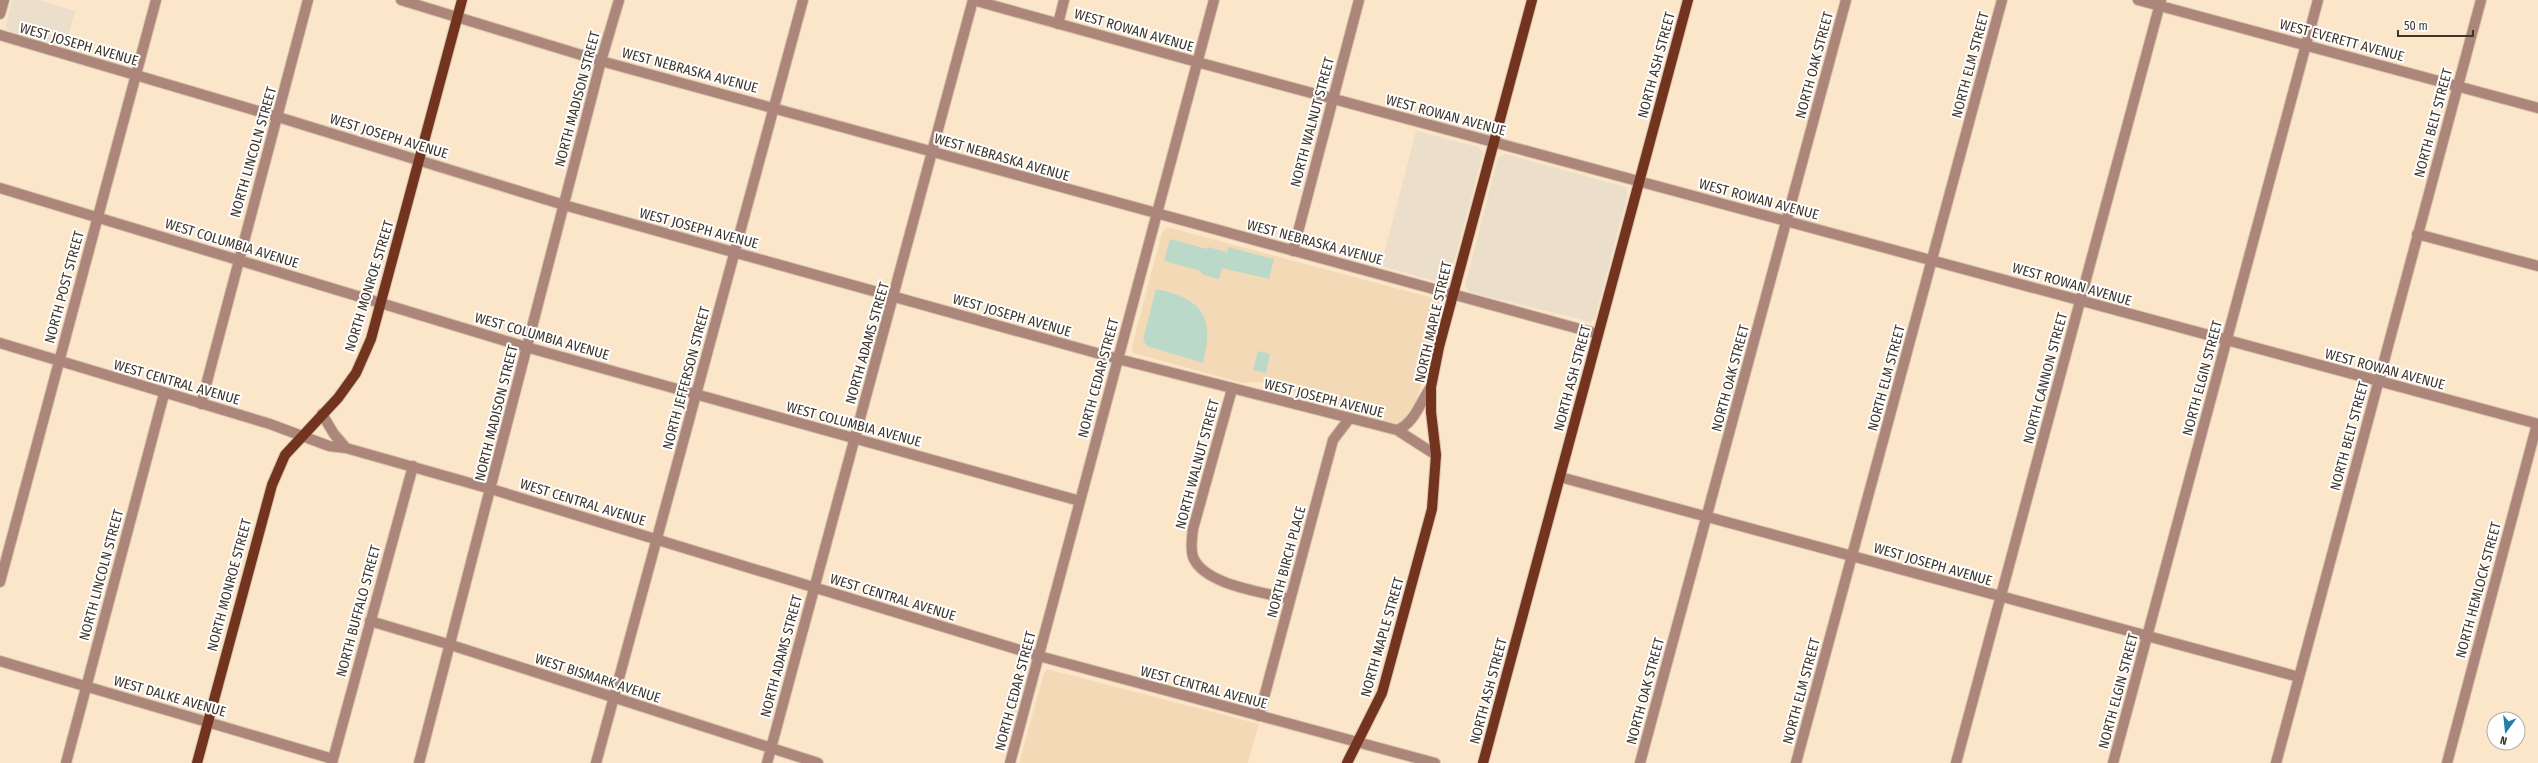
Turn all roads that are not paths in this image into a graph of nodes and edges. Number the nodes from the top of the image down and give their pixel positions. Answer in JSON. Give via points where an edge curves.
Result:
{"nodes":[{"id":1,"x":4,"y":0,"type":"edge"},
{"id":2,"x":156,"y":0,"type":"edge"},
{"id":3,"x":308,"y":0,"type":"edge"},
{"id":4,"x":401,"y":0,"type":"edge"},
{"id":5,"x":462,"y":0,"type":"edge"},
{"id":6,"x":619,"y":0,"type":"edge"},
{"id":7,"x":803,"y":0,"type":"edge"},
{"id":8,"x":973,"y":0,"type":"edge"},
{"id":9,"x":1064,"y":0,"type":"edge"},
{"id":10,"x":1214,"y":0,"type":"edge"},
{"id":11,"x":1359,"y":0,"type":"edge"},
{"id":12,"x":1532,"y":0,"type":"edge"},
{"id":13,"x":1688,"y":0,"type":"edge"},
{"id":14,"x":1846,"y":0,"type":"edge"},
{"id":15,"x":2002,"y":0,"type":"edge"},
{"id":16,"x":2138,"y":0,"type":"edge"},
{"id":17,"x":2318,"y":0,"type":"edge"},
{"id":18,"x":2481,"y":0,"type":"edge"},
{"id":19,"x":2160,"y":3,"type":"edge"},
{"id":20,"x":0,"y":14,"type":"edge"},
{"id":21,"x":457,"y":17,"type":"junction"},
{"id":22,"x":1058,"y":24,"type":"junction"},
{"id":23,"x":0,"y":35,"type":"edge"},
{"id":24,"x":2306,"y":45,"type":"junction"},
{"id":25,"x":601,"y":61,"type":"junction"},
{"id":26,"x":1197,"y":62,"type":"junction"},
{"id":27,"x":137,"y":75,"type":"junction"},
{"id":28,"x":2458,"y":86,"type":"junction"},
{"id":29,"x":1332,"y":99,"type":"junction"},
{"id":30,"x":773,"y":108,"type":"junction"},
{"id":31,"x":2538,"y":108,"type":"edge"},
{"id":32,"x":278,"y":117,"type":"junction"},
{"id":33,"x":1494,"y":143,"type":"junction"},
{"id":34,"x":932,"y":152,"type":"junction"},
{"id":35,"x":419,"y":160,"type":"junction"},
{"id":36,"x":1639,"y":181,"type":"junction"},
{"id":37,"x":0,"y":188,"type":"edge"},
{"id":38,"x":564,"y":205,"type":"junction"},
{"id":39,"x":1156,"y":214,"type":"junction"},
{"id":40,"x":98,"y":217,"type":"junction"},
{"id":41,"x":1788,"y":222,"type":"junction"},
{"id":42,"x":2417,"y":234,"type":"junction"},
{"id":43,"x":1293,"y":251,"type":"junction"},
{"id":44,"x":735,"y":253,"type":"junction"},
{"id":45,"x":237,"y":260,"type":"junction"},
{"id":46,"x":1932,"y":260,"type":"junction"},
{"id":47,"x":2538,"y":266,"type":"edge"},
{"id":48,"x":1453,"y":295,"type":"junction"},
{"id":49,"x":895,"y":296,"type":"junction"},
{"id":50,"x":2080,"y":301,"type":"junction"},
{"id":51,"x":381,"y":302,"type":"junction"},
{"id":52,"x":1598,"y":334,"type":"junction"},
{"id":53,"x":2226,"y":341,"type":"junction"},
{"id":54,"x":0,"y":343,"type":"edge"},
{"id":55,"x":526,"y":347,"type":"junction"},
{"id":56,"x":1118,"y":359,"type":"junction"},
{"id":57,"x":59,"y":361,"type":"junction"},
{"id":58,"x":2378,"y":381,"type":"junction"},
{"id":59,"x":1431,"y":387,"type":"junction"},
{"id":60,"x":1232,"y":389,"type":"junction"},
{"id":61,"x":164,"y":394,"type":"junction"},
{"id":62,"x":696,"y":395,"type":"junction"},
{"id":63,"x":200,"y":404,"type":"junction"},
{"id":64,"x":322,"y":414,"type":"junction"},
{"id":65,"x":1349,"y":419,"type":"junction"},
{"id":66,"x":2538,"y":424,"type":"edge"},
{"id":67,"x":1397,"y":430,"type":"junction"},
{"id":68,"x":302,"y":435,"type":"junction"},
{"id":69,"x":855,"y":439,"type":"junction"},
{"id":70,"x":346,"y":448,"type":"junction"},
{"id":71,"x":1436,"y":455,"type":"junction"},
{"id":72,"x":413,"y":466,"type":"junction"},
{"id":73,"x":1560,"y":477,"type":"junction"},
{"id":74,"x":491,"y":489,"type":"junction"},
{"id":75,"x":1080,"y":501,"type":"junction"},
{"id":76,"x":1706,"y":516,"type":"junction"},
{"id":77,"x":656,"y":539,"type":"junction"},
{"id":78,"x":1853,"y":556,"type":"junction"},
{"id":79,"x":0,"y":582,"type":"edge"},
{"id":80,"x":814,"y":587,"type":"junction"},
{"id":81,"x":2001,"y":597,"type":"junction"},
{"id":82,"x":1290,"y":599,"type":"junction"},
{"id":83,"x":370,"y":621,"type":"junction"},
{"id":84,"x":2147,"y":636,"type":"junction"},
{"id":85,"x":451,"y":645,"type":"junction"},
{"id":86,"x":1039,"y":656,"type":"junction"},
{"id":87,"x":0,"y":661,"type":"edge"},
{"id":88,"x":2299,"y":677,"type":"junction"},
{"id":89,"x":86,"y":687,"type":"junction"},
{"id":90,"x":614,"y":698,"type":"junction"},
{"id":91,"x":1259,"y":716,"type":"junction"},
{"id":92,"x":208,"y":722,"type":"junction"},
{"id":93,"x":1359,"y":742,"type":"junction"},
{"id":94,"x":771,"y":749,"type":"junction"},
{"id":95,"x":332,"y":762,"type":"edge"},
{"id":96,"x":66,"y":763,"type":"edge"},
{"id":97,"x":197,"y":763,"type":"edge"},
{"id":98,"x":419,"y":763,"type":"edge"},
{"id":99,"x":596,"y":763,"type":"edge"},
{"id":100,"x":767,"y":763,"type":"edge"},
{"id":101,"x":818,"y":763,"type":"edge"},
{"id":102,"x":1010,"y":763,"type":"edge"},
{"id":103,"x":1347,"y":763,"type":"edge"},
{"id":104,"x":1435,"y":763,"type":"edge"},
{"id":105,"x":1483,"y":763,"type":"edge"},
{"id":106,"x":1640,"y":763,"type":"edge"},
{"id":107,"x":1796,"y":763,"type":"edge"},
{"id":108,"x":1956,"y":763,"type":"edge"},
{"id":109,"x":2112,"y":763,"type":"edge"},
{"id":110,"x":2276,"y":763,"type":"edge"},
{"id":111,"x":2447,"y":763,"type":"edge"}],
"edges":[{"from":1,"to":20,"type":"street"},
{"from":2,"to":27,"type":"street","name":"NORTH POST STREET"},
{"from":3,"to":32,"type":"street","name":"NORTH LINCOLN STREET"},
{"from":4,"to":21,"type":"street","name":"WEST NEBRASKA AVENUE"},
{"from":5,"to":21,"type":"main road","name":"NORTH MONROE STREET"},
{"from":6,"to":25,"type":"street","name":"NORTH MADISON STREET"},
{"from":7,"to":30,"type":"street","name":"NORTH JEFFERSON STREET"},
{"from":8,"to":22,"type":"street","name":"WEST ROWAN AVENUE"},
{"from":8,"to":34,"type":"street","name":"NORTH ADAMS STREET"},
{"from":9,"to":22,"type":"street"},
{"from":10,"to":26,"type":"street","name":"NORTH CEDAR STREET"},
{"from":11,"to":29,"type":"street","name":"NORTH WALNUT STREET"},
{"from":12,"to":33,"type":"main road","name":"NORTH MAPLE STREET"},
{"from":13,"to":36,"type":"main road","name":"NORTH ASH STREET"},
{"from":14,"to":41,"type":"street","name":"NORTH OAK STREET"},
{"from":15,"to":46,"type":"street","name":"NORTH ELM STREET"},
{"from":16,"to":19,"type":"street","name":"WEST EVERETT AVENUE"},
{"from":17,"to":24,"type":"street","name":"NORTH ELGIN STREET"},
{"from":18,"to":28,"type":"street","name":"NORTH BELT STREET"},
{"from":19,"to":24,"type":"street","name":"WEST EVERETT AVENUE"},
{"from":19,"to":50,"type":"street","name":"NORTH CANNON STREET"},
{"from":21,"to":25,"type":"street","name":"WEST NEBRASKA AVENUE"},
{"from":21,"to":35,"type":"main road","name":"NORTH MONROE STREET"},
{"from":22,"to":26,"type":"street","name":"WEST ROWAN AVENUE"},
{"from":23,"to":27,"type":"street","name":"WEST JOSEPH AVENUE"},
{"from":24,"to":28,"type":"street","name":"WEST EVERETT AVENUE"},
{"from":24,"to":53,"type":"street","name":"NORTH ELGIN STREET"},
{"from":25,"to":30,"type":"street","name":"WEST NEBRASKA AVENUE"},
{"from":25,"to":38,"type":"street","name":"NORTH MADISON STREET"},
{"from":26,"to":29,"type":"street","name":"WEST ROWAN AVENUE"},
{"from":26,"to":39,"type":"street","name":"NORTH CEDAR STREET"},
{"from":27,"to":32,"type":"street","name":"WEST JOSEPH AVENUE"},
{"from":27,"to":40,"type":"street","name":"NORTH POST STREET"},
{"from":28,"to":31,"type":"street","name":"WEST EVERETT AVENUE"},
{"from":28,"to":42,"type":"street","name":"NORTH BELT STREET"},
{"from":29,"to":33,"type":"street","name":"WEST ROWAN AVENUE"},
{"from":29,"to":43,"type":"street","name":"NORTH WALNUT STREET"},
{"from":30,"to":34,"type":"street","name":"WEST NEBRASKA AVENUE"},
{"from":30,"to":44,"type":"street","name":"NORTH JEFFERSON STREET"},
{"from":32,"to":35,"type":"street","name":"WEST JOSEPH AVENUE"},
{"from":32,"to":45,"type":"street","name":"NORTH LINCOLN STREET"},
{"from":33,"to":36,"type":"street","name":"WEST ROWAN AVENUE"},
{"from":33,"to":48,"type":"main road","name":"NORTH MAPLE STREET"},
{"from":34,"to":39,"type":"street","name":"WEST NEBRASKA AVENUE"},
{"from":34,"to":49,"type":"street","name":"NORTH ADAMS STREET"},
{"from":35,"to":38,"type":"street","name":"WEST JOSEPH AVENUE"},
{"from":35,"to":51,"type":"main road","name":"NORTH MONROE STREET"},
{"from":36,"to":41,"type":"street","name":"WEST ROWAN AVENUE"},
{"from":36,"to":52,"type":"main road","name":"NORTH ASH STREET"},
{"from":37,"to":40,"type":"street","name":"WEST COLUMBIA AVENUE"},
{"from":38,"to":44,"type":"street","name":"WEST JOSEPH AVENUE"},
{"from":38,"to":55,"type":"street","name":"NORTH MADISON STREET"},
{"from":39,"to":43,"type":"street","name":"WEST NEBRASKA AVENUE"},
{"from":39,"to":56,"type":"street","name":"NORTH CEDAR STREET"},
{"from":40,"to":45,"type":"street","name":"WEST COLUMBIA AVENUE"},
{"from":40,"to":57,"type":"street","name":"NORTH POST STREET"},
{"from":41,"to":46,"type":"street","name":"WEST ROWAN AVENUE"},
{"from":41,"to":76,"type":"street","name":"NORTH OAK STREET"},
{"from":42,"to":47,"type":"street"},
{"from":42,"to":58,"type":"street","name":"NORTH BELT STREET"},
{"from":43,"to":48,"type":"street","name":"WEST NEBRASKA AVENUE"},
{"from":44,"to":49,"type":"street","name":"WEST JOSEPH AVENUE"},
{"from":44,"to":62,"type":"street","name":"NORTH JEFFERSON STREET"},
{"from":45,"to":51,"type":"street","name":"WEST COLUMBIA AVENUE"},
{"from":45,"to":63,"type":"street","name":"NORTH LINCOLN STREET"},
{"from":46,"to":50,"type":"street","name":"WEST ROWAN AVENUE"},
{"from":46,"to":78,"type":"street","name":"NORTH ELM STREET"},
{"from":48,"to":52,"type":"street","name":"WEST NEBRASKA AVENUE"},
{"from":48,"to":59,"type":"main road","name":"NORTH MAPLE STREET"},
{"from":49,"to":56,"type":"street","name":"WEST JOSEPH AVENUE"},
{"from":49,"to":69,"type":"street","name":"NORTH ADAMS STREET"},
{"from":50,"to":53,"type":"street","name":"WEST ROWAN AVENUE"},
{"from":50,"to":81,"type":"street","name":"NORTH CANNON STREET"},
{"from":51,"to":55,"type":"street","name":"WEST COLUMBIA AVENUE"},
{"from":51,"to":64,"type":"main road","name":"NORTH MONROE STREET","via":[[371,339],[356,372],[338,398]]},
{"from":52,"to":73,"type":"main road","name":"NORTH ASH STREET"},
{"from":53,"to":58,"type":"street","name":"WEST ROWAN AVENUE"},
{"from":53,"to":84,"type":"street","name":"NORTH ELGIN STREET"},
{"from":54,"to":57,"type":"street","name":"WEST CENTRAL AVENUE"},
{"from":55,"to":62,"type":"street","name":"WEST COLUMBIA AVENUE"},
{"from":55,"to":74,"type":"street","name":"NORTH MADISON STREET"},
{"from":56,"to":60,"type":"street","name":"WEST JOSEPH AVENUE"},
{"from":56,"to":75,"type":"street","name":"NORTH CEDAR STREET"},
{"from":57,"to":61,"type":"street","name":"WEST CENTRAL AVENUE"},
{"from":57,"to":79,"type":"street","name":"NORTH POST STREET"},
{"from":58,"to":66,"type":"street","name":"WEST ROWAN AVENUE"},
{"from":58,"to":88,"type":"street","name":"NORTH BELT STREET"},
{"from":59,"to":67,"type":"street","via":[[1412,420]]},
{"from":59,"to":71,"type":"main road","name":"NORTH MAPLE STREET"},
{"from":60,"to":65,"type":"street","name":"WEST JOSEPH AVENUE"},
{"from":60,"to":82,"type":"street","name":"NORTH WALNUT STREET","via":[[1193,529],[1193,556],[1206,573],[1219,580]]},
{"from":61,"to":63,"type":"street","name":"WEST CENTRAL AVENUE"},
{"from":61,"to":89,"type":"street","name":"NORTH LINCOLN STREET"},
{"from":62,"to":69,"type":"street","name":"WEST COLUMBIA AVENUE"},
{"from":62,"to":77,"type":"street","name":"NORTH JEFFERSON STREET"},
{"from":63,"to":68,"type":"street","name":"WEST CENTRAL AVENUE"},
{"from":64,"to":68,"type":"main road","name":"NORTH MONROE STREET"},
{"from":64,"to":70,"type":"street"},
{"from":65,"to":67,"type":"street","name":"WEST JOSEPH AVENUE"},
{"from":65,"to":82,"type":"street","name":"NORTH BIRCH PLACE","via":[[1333,440]]},
{"from":66,"to":111,"type":"street","name":"NORTH HEMLOCK STREET"},
{"from":67,"to":71,"type":"street","name":"WEST JOSEPH AVENUE"},
{"from":68,"to":70,"type":"street","name":"WEST CENTRAL AVENUE","via":[[329,446]]},
{"from":68,"to":92,"type":"main road","name":"NORTH MONROE STREET","via":[[286,455],[272,485]]},
{"from":69,"to":75,"type":"street","name":"WEST COLUMBIA AVENUE"},
{"from":69,"to":80,"type":"street","name":"NORTH ADAMS STREET"},
{"from":70,"to":72,"type":"street","name":"WEST CENTRAL AVENUE"},
{"from":71,"to":93,"type":"main road","name":"NORTH MAPLE STREET","via":[[1436,484],[1428,524],[1382,692]]},
{"from":72,"to":74,"type":"street","name":"WEST CENTRAL AVENUE"},
{"from":72,"to":83,"type":"street","name":"NORTH BUFFALO STREET"},
{"from":73,"to":76,"type":"street","name":"WEST JOSEPH AVENUE"},
{"from":73,"to":105,"type":"main road","name":"NORTH ASH STREET"},
{"from":74,"to":77,"type":"street","name":"WEST CENTRAL AVENUE"},
{"from":74,"to":85,"type":"street","name":"NORTH MADISON STREET"},
{"from":75,"to":86,"type":"street","name":"NORTH CEDAR STREET"},
{"from":76,"to":78,"type":"street","name":"WEST JOSEPH AVENUE"},
{"from":76,"to":106,"type":"street","name":"NORTH OAK STREET"},
{"from":77,"to":80,"type":"street","name":"WEST CENTRAL AVENUE"},
{"from":77,"to":90,"type":"street","name":"NORTH JEFFERSON STREET"},
{"from":78,"to":81,"type":"street","name":"WEST JOSEPH AVENUE"},
{"from":78,"to":107,"type":"street","name":"NORTH ELM STREET"},
{"from":80,"to":86,"type":"street","name":"WEST CENTRAL AVENUE"},
{"from":80,"to":94,"type":"street","name":"NORTH ADAMS STREET"},
{"from":81,"to":84,"type":"street","name":"WEST JOSEPH AVENUE"},
{"from":81,"to":108,"type":"street","name":"NORTH CANNON STREET"},
{"from":82,"to":91,"type":"street","name":"NORTH BIRCH PLACE"},
{"from":83,"to":85,"type":"street","name":"WEST BISMARK AVENUE"},
{"from":83,"to":95,"type":"street","name":"NORTH BUFFALO STREET"},
{"from":84,"to":88,"type":"street","name":"WEST JOSEPH AVENUE"},
{"from":84,"to":109,"type":"street","name":"NORTH ELGIN STREET"},
{"from":85,"to":90,"type":"street","name":"WEST BISMARK AVENUE"},
{"from":85,"to":98,"type":"street","name":"NORTH MADISON STREET"},
{"from":86,"to":91,"type":"street","name":"WEST CENTRAL AVENUE"},
{"from":86,"to":102,"type":"street","name":"NORTH CEDAR STREET"},
{"from":87,"to":89,"type":"street","name":"WEST DALKE AVENUE"},
{"from":88,"to":110,"type":"street","name":"NORTH BELT STREET"},
{"from":89,"to":92,"type":"street","name":"WEST DALKE AVENUE"},
{"from":89,"to":96,"type":"street","name":"NORTH LINCOLN STREET"},
{"from":90,"to":94,"type":"street","name":"WEST BISMARK AVENUE"},
{"from":90,"to":99,"type":"street","name":"NORTH JEFFERSON STREET"},
{"from":91,"to":93,"type":"street","name":"WEST CENTRAL AVENUE"},
{"from":92,"to":95,"type":"street","name":"WEST DALKE AVENUE"},
{"from":92,"to":97,"type":"main road","name":"NORTH MONROE STREET"},
{"from":93,"to":103,"type":"main road","name":"NORTH MAPLE STREET"},
{"from":93,"to":104,"type":"street","name":"WEST CENTRAL AVENUE"},
{"from":94,"to":100,"type":"street","name":"NORTH ADAMS STREET"},
{"from":94,"to":101,"type":"street","name":"WEST BISMARK AVENUE"}]}
